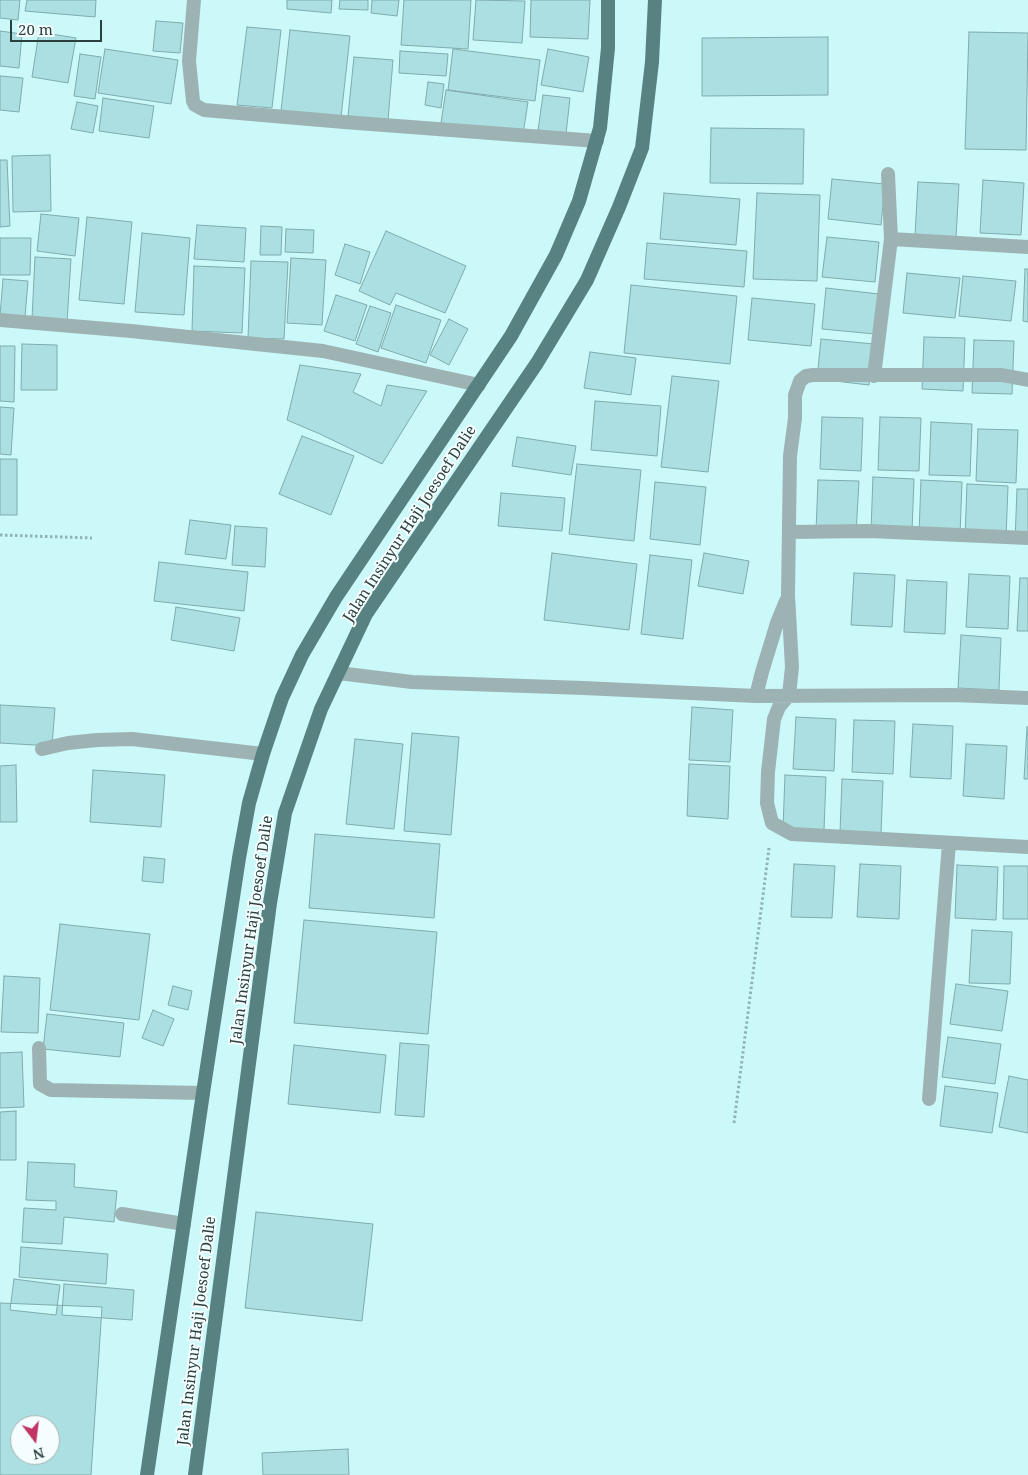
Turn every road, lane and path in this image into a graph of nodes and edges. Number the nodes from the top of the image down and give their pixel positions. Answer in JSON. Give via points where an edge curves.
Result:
{"nodes":[{"id":1,"x":194,"y":0,"type":"edge"},
{"id":2,"x":608,"y":0,"type":"edge"},
{"id":3,"x":655,"y":0,"type":"edge"},
{"id":4,"x":597,"y":141,"type":"junction"},
{"id":5,"x":888,"y":174,"type":"dead end"},
{"id":6,"x":891,"y":239,"type":"junction"},
{"id":7,"x":1028,"y":247,"type":"edge"},
{"id":8,"x":0,"y":320,"type":"edge"},
{"id":9,"x":874,"y":376,"type":"junction"},
{"id":10,"x":1028,"y":380,"type":"edge"},
{"id":11,"x":478,"y":385,"type":"junction"},
{"id":12,"x":789,"y":532,"type":"junction"},
{"id":13,"x":0,"y":535,"type":"edge"},
{"id":14,"x":92,"y":538,"type":"dead end"},
{"id":15,"x":1028,"y":538,"type":"edge"},
{"id":16,"x":788,"y":595,"type":"junction"},
{"id":17,"x":338,"y":673,"type":"junction"},
{"id":18,"x":789,"y":695,"type":"junction"},
{"id":19,"x":756,"y":696,"type":"junction"},
{"id":20,"x":1028,"y":698,"type":"edge"},
{"id":21,"x":42,"y":749,"type":"dead end"},
{"id":22,"x":263,"y":754,"type":"junction"},
{"id":23,"x":772,"y":823,"type":"junction"},
{"id":24,"x":949,"y":843,"type":"junction"},
{"id":25,"x":1028,"y":847,"type":"edge"},
{"id":26,"x":39,"y":1048,"type":"dead end"},
{"id":27,"x":203,"y":1093,"type":"junction"},
{"id":28,"x":929,"y":1099,"type":"dead end"},
{"id":29,"x":734,"y":1123,"type":"dead end"},
{"id":30,"x":122,"y":1214,"type":"dead end"},
{"id":31,"x":184,"y":1224,"type":"junction"},
{"id":32,"x":147,"y":1475,"type":"edge"},
{"id":33,"x":195,"y":1475,"type":"edge"}],
"edges":[{"from":1,"to":4,"type":"street","via":[[189,61],[193,101],[204,110]]},
{"from":2,"to":4,"type":"main road","name":"Jalan Insinyur Haji Joesoef Dalie","via":[[608,48]]},
{"from":3,"to":17,"type":"main road","name":"Jalan Insinyur Haji Joesoef Dalie","via":[[642,148],[586,280],[537,363],[366,614]]},
{"from":4,"to":11,"type":"main road","name":"Jalan Insinyur Haji Joesoef Dalie","via":[[579,201],[556,255],[511,336]]},
{"from":5,"to":6,"type":"street"},
{"from":6,"to":7,"type":"street"},
{"from":6,"to":9,"type":"street"},
{"from":8,"to":11,"type":"street","via":[[323,351]]},
{"from":9,"to":10,"type":"street","via":[[1002,375]]},
{"from":9,"to":12,"type":"street","via":[[813,375],[800,381],[790,456]]},
{"from":11,"to":22,"type":"main road","name":"Jalan Insinyur Haji Joesoef Dalie","via":[[336,597],[282,698]]},
{"from":12,"to":15,"type":"street","via":[[868,531]]},
{"from":12,"to":16,"type":"street"},
{"from":13,"to":14,"type":"path"},
{"from":16,"to":18,"type":"street","via":[[792,667]]},
{"from":16,"to":19,"type":"street"},
{"from":17,"to":19,"type":"street","via":[[412,682]]},
{"from":17,"to":33,"type":"main road","name":"Jalan Insinyur Haji Joesoef Dalie","via":[[321,709],[285,813]]},
{"from":18,"to":19,"type":"street"},
{"from":18,"to":20,"type":"street"},
{"from":18,"to":23,"type":"street","via":[[778,707],[774,719],[767,803]]},
{"from":21,"to":22,"type":"street","via":[[68,742],[132,739]]},
{"from":22,"to":27,"type":"main road","name":"Jalan Insinyur Haji Joesoef Dalie","via":[[239,858]]},
{"from":23,"to":24,"type":"street","via":[[792,834]]},
{"from":23,"to":29,"type":"path"},
{"from":24,"to":25,"type":"street"},
{"from":24,"to":28,"type":"street"},
{"from":26,"to":27,"type":"street","via":[[40,1084],[51,1090]]},
{"from":27,"to":31,"type":"main road","name":"Jalan Insinyur Haji Joesoef Dalie"},
{"from":30,"to":31,"type":"street"},
{"from":31,"to":32,"type":"main road","name":"Jalan Insinyur Haji Joesoef Dalie"}]}
